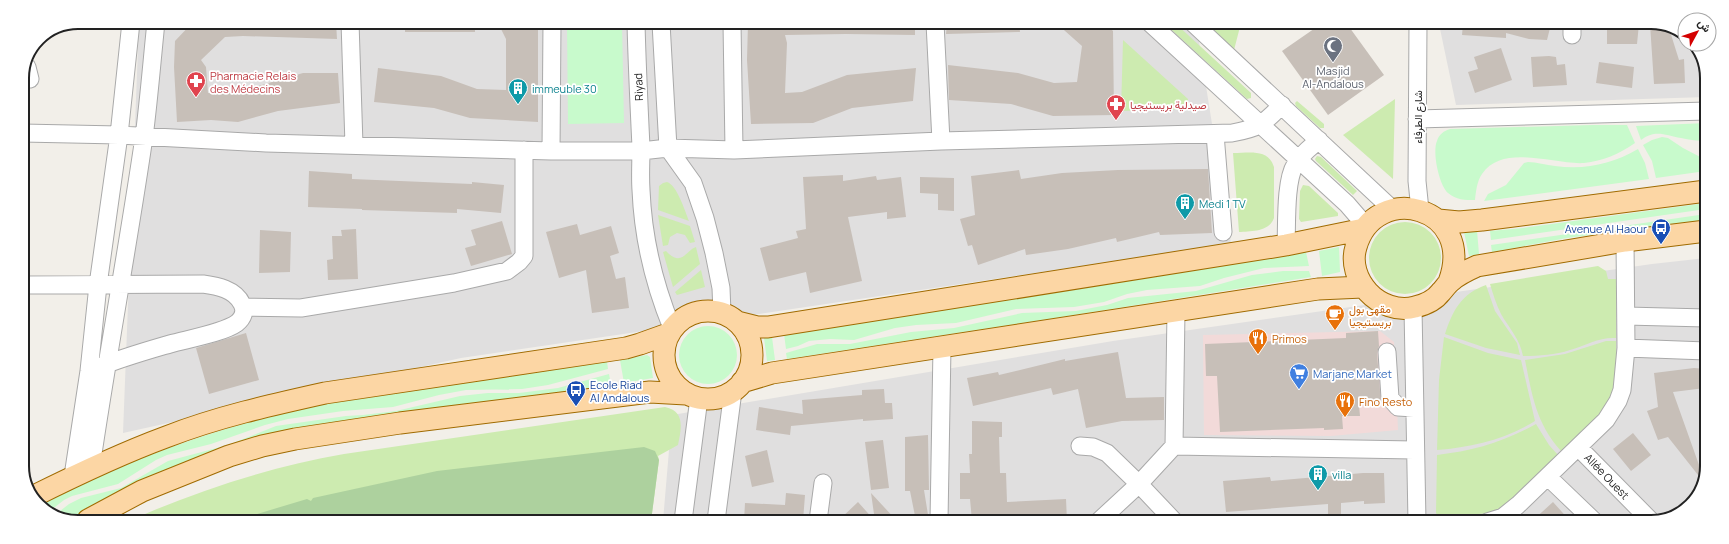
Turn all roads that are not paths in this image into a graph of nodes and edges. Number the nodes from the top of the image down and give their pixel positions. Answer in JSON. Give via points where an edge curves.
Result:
{"nodes":[{"id":1,"x":130,"y":29,"type":"edge"},
{"id":2,"x":155,"y":29,"type":"edge"},
{"id":3,"x":350,"y":29,"type":"edge"},
{"id":4,"x":552,"y":29,"type":"edge"},
{"id":5,"x":636,"y":29,"type":"edge"},
{"id":6,"x":661,"y":29,"type":"edge"},
{"id":7,"x":732,"y":29,"type":"edge"},
{"id":8,"x":935,"y":29,"type":"edge"},
{"id":9,"x":1157,"y":29,"type":"edge"},
{"id":10,"x":1200,"y":29,"type":"edge"},
{"id":11,"x":1418,"y":29,"type":"edge"},
{"id":12,"x":1282,"y":105,"type":"junction"},
{"id":13,"x":1700,"y":111,"type":"edge"},
{"id":14,"x":1417,"y":119,"type":"junction"},
{"id":15,"x":1262,"y":125,"type":"junction"},
{"id":16,"x":29,"y":133,"type":"edge"},
{"id":17,"x":1215,"y":134,"type":"junction"},
{"id":18,"x":119,"y":135,"type":"junction"},
{"id":19,"x":144,"y":136,"type":"junction"},
{"id":20,"x":1319,"y":140,"type":"junction"},
{"id":21,"x":941,"y":141,"type":"junction"},
{"id":22,"x":354,"y":144,"type":"junction"},
{"id":23,"x":668,"y":148,"type":"junction"},
{"id":24,"x":524,"y":150,"type":"junction"},
{"id":25,"x":734,"y":150,"type":"junction"},
{"id":26,"x":551,"y":151,"type":"junction"},
{"id":27,"x":641,"y":151,"type":"junction"},
{"id":28,"x":1299,"y":159,"type":"junction"},
{"id":29,"x":1700,"y":192,"type":"edge"},
{"id":30,"x":1393,"y":210,"type":"junction"},
{"id":31,"x":1420,"y":210,"type":"junction"},
{"id":32,"x":1438,"y":220,"type":"junction"},
{"id":33,"x":1365,"y":228,"type":"junction"},
{"id":34,"x":1223,"y":232,"type":"dead end"},
{"id":35,"x":1700,"y":232,"type":"edge"},
{"id":36,"x":1625,"y":242,"type":"junction"},
{"id":37,"x":1286,"y":246,"type":"junction"},
{"id":38,"x":1449,"y":282,"type":"junction"},
{"id":39,"x":29,"y":285,"type":"edge"},
{"id":40,"x":98,"y":285,"type":"junction"},
{"id":41,"x":121,"y":285,"type":"junction"},
{"id":42,"x":1364,"y":287,"type":"junction"},
{"id":43,"x":244,"y":307,"type":"junction"},
{"id":44,"x":1413,"y":308,"type":"junction"},
{"id":45,"x":1176,"y":311,"type":"junction"},
{"id":46,"x":1626,"y":316,"type":"junction"},
{"id":47,"x":730,"y":318,"type":"junction"},
{"id":48,"x":1700,"y":318,"type":"edge"},
{"id":49,"x":670,"y":331,"type":"junction"},
{"id":50,"x":942,"y":347,"type":"junction"},
{"id":51,"x":1626,"y":348,"type":"junction"},
{"id":52,"x":1700,"y":351,"type":"edge"},
{"id":53,"x":1387,"y":352,"type":"dead end"},
{"id":54,"x":106,"y":364,"type":"junction"},
{"id":55,"x":89,"y":371,"type":"junction"},
{"id":56,"x":738,"y":387,"type":"junction"},
{"id":57,"x":692,"y":396,"type":"junction"},
{"id":58,"x":1414,"y":408,"type":"junction"},
{"id":59,"x":1080,"y":446,"type":"dead end"},
{"id":60,"x":1174,"y":446,"type":"junction"},
{"id":61,"x":1578,"y":447,"type":"junction"},
{"id":62,"x":1414,"y":450,"type":"junction"},
{"id":63,"x":91,"y":467,"type":"junction"},
{"id":64,"x":1548,"y":476,"type":"junction"},
{"id":65,"x":66,"y":480,"type":"junction"},
{"id":66,"x":822,"y":483,"type":"dead end"},
{"id":67,"x":33,"y":484,"type":"edge"},
{"id":68,"x":1139,"y":484,"type":"junction"},
{"id":69,"x":38,"y":494,"type":"edge"},
{"id":70,"x":97,"y":515,"type":"edge"},
{"id":71,"x":683,"y":515,"type":"edge"},
{"id":72,"x":717,"y":515,"type":"edge"},
{"id":73,"x":819,"y":515,"type":"edge"},
{"id":74,"x":939,"y":515,"type":"edge"},
{"id":75,"x":1105,"y":515,"type":"edge"},
{"id":76,"x":1168,"y":515,"type":"edge"},
{"id":77,"x":1417,"y":515,"type":"edge"},
{"id":78,"x":1506,"y":515,"type":"edge"},
{"id":79,"x":1588,"y":515,"type":"edge"},
{"id":80,"x":1645,"y":515,"type":"edge"}],
"edges":[{"from":1,"to":18,"type":"street"},
{"from":2,"to":19,"type":"street"},
{"from":3,"to":22,"type":"street"},
{"from":4,"to":26,"type":"street"},
{"from":5,"to":27,"type":"street","name":"Riyad"},
{"from":6,"to":23,"type":"street"},
{"from":7,"to":25,"type":"street"},
{"from":8,"to":21,"type":"street"},
{"from":9,"to":15,"type":"street"},
{"from":10,"to":12,"type":"street"},
{"from":11,"to":14,"type":"street","name":"شارع الطرفاء"},
{"from":12,"to":15,"type":"street"},
{"from":12,"to":20,"type":"street"},
{"from":13,"to":14,"type":"street"},
{"from":14,"to":31,"type":"street","name":"شارع الطرفاء"},
{"from":15,"to":17,"type":"street","via":[[1246,131]]},
{"from":15,"to":28,"type":"street"},
{"from":16,"to":18,"type":"street"},
{"from":17,"to":21,"type":"street"},
{"from":17,"to":34,"type":"street"},
{"from":18,"to":19,"type":"street"},
{"from":18,"to":40,"type":"street"},
{"from":19,"to":22,"type":"street","via":[[266,143]]},
{"from":19,"to":41,"type":"street"},
{"from":20,"to":28,"type":"street"},
{"from":20,"to":30,"type":"street"},
{"from":21,"to":25,"type":"street"},
{"from":22,"to":24,"type":"street"},
{"from":23,"to":25,"type":"street"},
{"from":23,"to":27,"type":"street"},
{"from":23,"to":47,"type":"street","via":[[693,184],[705,218],[720,288]]},
{"from":24,"to":26,"type":"street"},
{"from":24,"to":43,"type":"street","via":[[524,256],[507,271],[454,283],[301,308]]},
{"from":26,"to":27,"type":"street"},
{"from":27,"to":49,"type":"street","name":"Riyad","via":[[644,227],[651,265]]},
{"from":28,"to":33,"type":"street","via":[[1347,204]]},
{"from":28,"to":37,"type":"street","via":[[1290,176]]},
{"from":29,"to":32,"type":"main road","via":[[1482,220]]},
{"from":30,"to":31,"type":"main road"},
{"from":30,"to":33,"type":"main road","via":[[1383,214]]},
{"from":31,"to":32,"type":"main road"},
{"from":32,"to":38,"type":"main road","via":[[1451,238],[1454,249],[1455,260]]},
{"from":33,"to":37,"type":"main road"},
{"from":33,"to":42,"type":"main road","via":[[1354,252],[1357,276]]},
{"from":35,"to":36,"type":"main road"},
{"from":36,"to":38,"type":"main road","via":[[1487,264],[1467,270]]},
{"from":36,"to":46,"type":"street"},
{"from":37,"to":47,"type":"main road","via":[[768,327],[757,327]]},
{"from":38,"to":44,"type":"main road","via":[[1440,294],[1428,303]]},
{"from":39,"to":40,"type":"street"},
{"from":40,"to":41,"type":"street"},
{"from":40,"to":55,"type":"street"},
{"from":41,"to":43,"type":"street","via":[[180,282],[218,286],[236,296]]},
{"from":41,"to":54,"type":"street"},
{"from":42,"to":44,"type":"main road","via":[[1373,297],[1386,305]]},
{"from":42,"to":45,"type":"main road","via":[[1318,289]]},
{"from":43,"to":54,"type":"street","via":[[244,314],[238,322],[225,328]]},
{"from":44,"to":58,"type":"street"},
{"from":45,"to":50,"type":"main road"},
{"from":45,"to":60,"type":"street"},
{"from":46,"to":48,"type":"street"},
{"from":46,"to":51,"type":"street"},
{"from":47,"to":49,"type":"main road","via":[[711,311],[700,311],[689,314]]},
{"from":47,"to":56,"type":"main road","via":[[745,330],[753,351],[749,373]]},
{"from":49,"to":57,"type":"main road","via":[[664,345],[666,367],[670,377]]},
{"from":49,"to":63,"type":"main road","via":[[626,348],[291,400],[167,436]]},
{"from":50,"to":56,"type":"main road","via":[[772,373]]},
{"from":50,"to":74,"type":"street"},
{"from":51,"to":52,"type":"street"},
{"from":51,"to":61,"type":"street","via":[[1622,390],[1618,401],[1606,420]]},
{"from":53,"to":58,"type":"street","via":[[1390,398],[1398,407]]},
{"from":54,"to":55,"type":"street"},
{"from":54,"to":63,"type":"street"},
{"from":55,"to":65,"type":"street"},
{"from":56,"to":57,"type":"main road","via":[[723,397],[711,399]]},
{"from":56,"to":72,"type":"street"},
{"from":57,"to":70,"type":"main road","via":[[668,392],[644,393],[400,423],[288,440],[190,470],[142,491]]},
{"from":57,"to":71,"type":"street"},
{"from":58,"to":62,"type":"street"},
{"from":59,"to":68,"type":"street","via":[[1093,447],[1107,453]]},
{"from":60,"to":62,"type":"street"},
{"from":60,"to":68,"type":"street"},
{"from":61,"to":64,"type":"street"},
{"from":61,"to":80,"type":"street","name":"Allée Ouest"},
{"from":62,"to":77,"type":"street"},
{"from":63,"to":65,"type":"main road"},
{"from":64,"to":78,"type":"street"},
{"from":64,"to":79,"type":"street"},
{"from":65,"to":67,"type":"main road"},
{"from":65,"to":69,"type":"main road"},
{"from":66,"to":73,"type":"street"},
{"from":68,"to":75,"type":"street"},
{"from":68,"to":76,"type":"street"}]}
